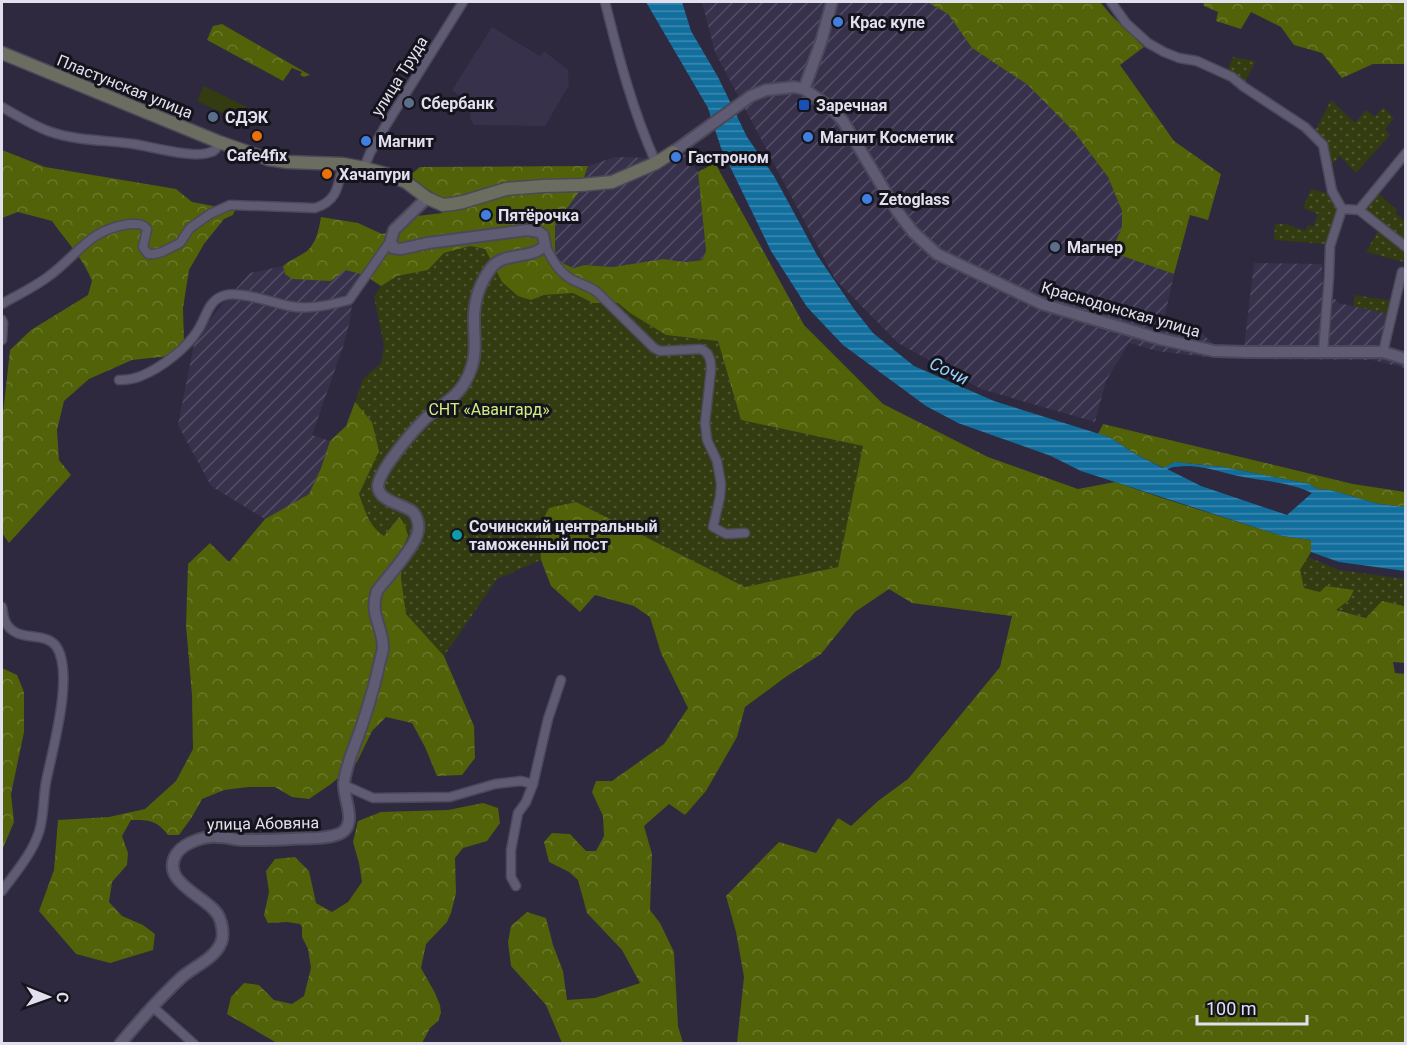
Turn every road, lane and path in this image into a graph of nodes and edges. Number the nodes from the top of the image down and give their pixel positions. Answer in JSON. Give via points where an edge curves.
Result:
{"nodes":[{"id":1,"x":463,"y":2,"type":"edge"},
{"id":2,"x":605,"y":2,"type":"edge"},
{"id":3,"x":832,"y":2,"type":"edge"},
{"id":4,"x":1112,"y":2,"type":"edge"},
{"id":5,"x":2,"y":53,"type":"edge"},
{"id":6,"x":804,"y":89,"type":"junction"},
{"id":7,"x":2,"y":107,"type":"edge"},
{"id":8,"x":219,"y":142,"type":"junction"},
{"id":9,"x":673,"y":152,"type":"joint"},
{"id":10,"x":1406,"y":153,"type":"edge"},
{"id":11,"x":656,"y":163,"type":"junction"},
{"id":12,"x":343,"y":164,"type":"junction"},
{"id":13,"x":364,"y":168,"type":"junction"},
{"id":14,"x":427,"y":198,"type":"junction"},
{"id":15,"x":1342,"y":209,"type":"junction"},
{"id":16,"x":1359,"y":210,"type":"junction"},
{"id":17,"x":390,"y":240,"type":"junction"},
{"id":18,"x":545,"y":245,"type":"junction"},
{"id":19,"x":1406,"y":247,"type":"edge"},
{"id":20,"x":1404,"y":270,"type":"edge"},
{"id":21,"x":2,"y":304,"type":"edge"},
{"id":22,"x":2,"y":320,"type":"edge"},
{"id":23,"x":2,"y":340,"type":"edge"},
{"id":24,"x":1323,"y":352,"type":"junction"},
{"id":25,"x":1383,"y":352,"type":"junction"},
{"id":26,"x":1406,"y":358,"type":"edge"},
{"id":27,"x":119,"y":380,"type":"dead end"},
{"id":28,"x":745,"y":533,"type":"dead end"},
{"id":29,"x":2,"y":607,"type":"edge"},
{"id":30,"x":561,"y":680,"type":"dead end"},
{"id":31,"x":533,"y":784,"type":"junction"},
{"id":32,"x":344,"y":786,"type":"junction"},
{"id":33,"x":516,"y":886,"type":"dead end"},
{"id":34,"x":2,"y":891,"type":"edge"},
{"id":35,"x":152,"y":1006,"type":"junction"},
{"id":36,"x":120,"y":1044,"type":"edge"},
{"id":37,"x":194,"y":1044,"type":"edge"}],
"edges":[{"from":1,"to":13,"type":"street","name":"улица Труда","via":[[386,125]]},
{"from":2,"to":11,"type":"street","via":[[621,69]]},
{"from":3,"to":6,"type":"street"},
{"from":4,"to":15,"type":"street","via":[[1126,23],[1148,43],[1232,77],[1305,128],[1323,145],[1332,191]]},
{"from":5,"to":8,"type":"main road","name":"Пластунская улица"},
{"from":6,"to":9,"type":"street","via":[[766,90],[751,96]]},
{"from":6,"to":24,"type":"street","name":"Краснодонская улица","via":[[843,121],[897,211],[937,254],[1042,304],[1160,339],[1214,351]]},
{"from":7,"to":8,"type":"street","via":[[51,132],[74,138],[194,154],[212,152]]},
{"from":8,"to":12,"type":"main road","name":"Пластунская улица","via":[[268,159]]},
{"from":9,"to":11,"type":"main road","name":"Пластунская улица"},
{"from":10,"to":16,"type":"street"},
{"from":11,"to":14,"type":"main road","name":"Пластунская улица","via":[[612,182],[506,189],[452,204]]},
{"from":12,"to":13,"type":"main road","name":"Пластунская улица"},
{"from":12,"to":21,"type":"street","via":[[338,189],[323,205],[230,205],[190,228],[180,243],[154,255],[143,247],[147,229],[144,226],[123,225],[89,239],[50,276]]},
{"from":13,"to":14,"type":"main road","name":"Пластунская улица","via":[[406,182]]},
{"from":14,"to":17,"type":"street","via":[[394,230]]},
{"from":15,"to":16,"type":"street"},
{"from":15,"to":24,"type":"street","via":[[1330,246]]},
{"from":16,"to":19,"type":"street"},
{"from":17,"to":18,"type":"street","via":[[393,248],[401,249],[534,230],[543,235]]},
{"from":17,"to":27,"type":"street","via":[[349,300],[292,307],[225,295],[211,303],[198,330],[181,350],[140,377]]},
{"from":18,"to":28,"type":"street","via":[[559,269],[597,291],[654,348],[706,351],[711,370],[705,423],[721,484],[713,527],[726,534]]},
{"from":18,"to":32,"type":"street","name":"улица Абовяна","via":[[539,251],[505,259],[491,268],[476,302],[476,349],[471,370],[453,398],[416,429],[380,478],[380,493],[413,512],[418,534],[375,596],[374,614],[383,648]]},
{"from":20,"to":25,"type":"street"},
{"from":22,"to":23,"type":"street"},
{"from":24,"to":25,"type":"street","name":"Краснодонская улица"},
{"from":25,"to":26,"type":"street","name":"Краснодонская улица"},
{"from":29,"to":34,"type":"street","via":[[5,622],[16,633],[55,645],[62,664],[63,693],[39,831]]},
{"from":30,"to":31,"type":"street"},
{"from":31,"to":32,"type":"street","via":[[495,784],[450,797],[373,798]]},
{"from":31,"to":33,"type":"street","via":[[518,813],[511,850],[511,877]]},
{"from":32,"to":35,"type":"street","name":"улица Абовяна","via":[[349,813],[342,833],[260,840],[207,837],[180,850],[173,861],[176,878],[216,912],[222,939],[212,955]]},
{"from":35,"to":36,"type":"street","name":"улица Абовяна"},
{"from":35,"to":37,"type":"street"}]}
